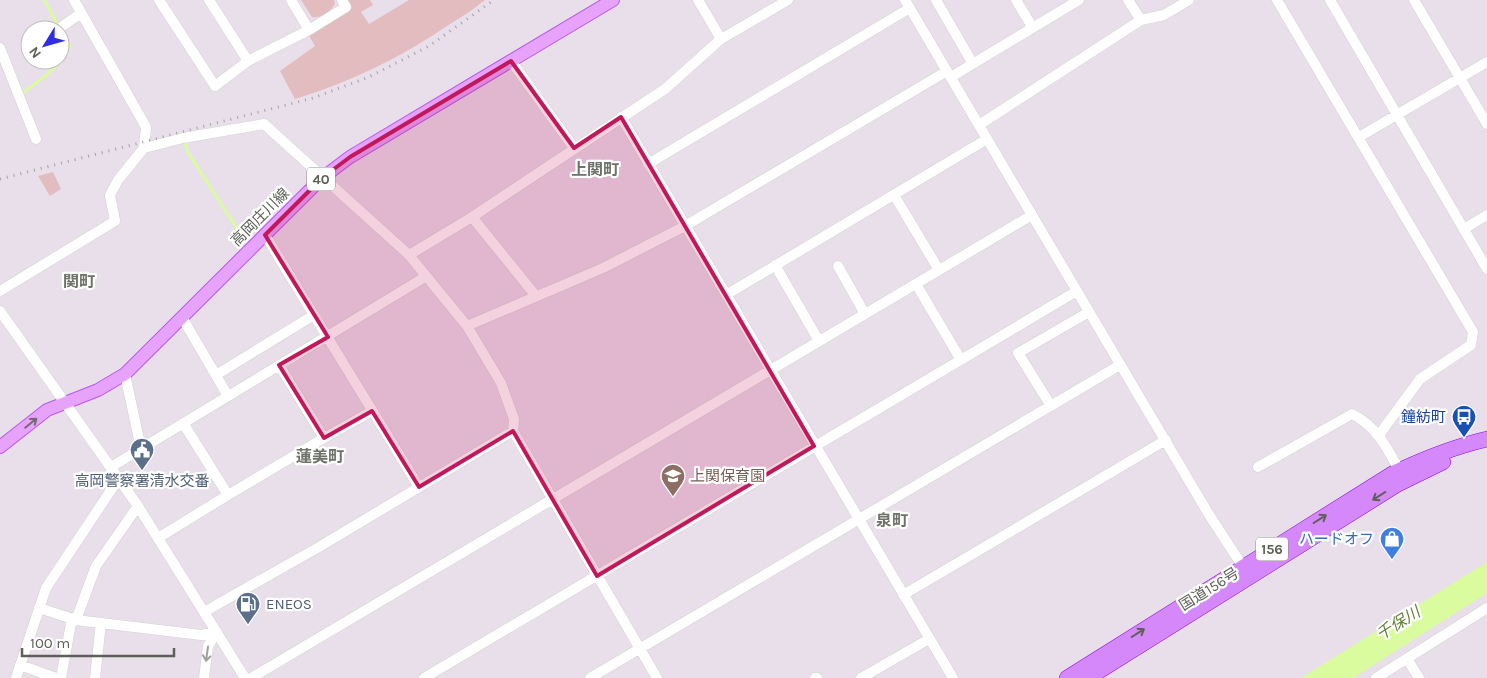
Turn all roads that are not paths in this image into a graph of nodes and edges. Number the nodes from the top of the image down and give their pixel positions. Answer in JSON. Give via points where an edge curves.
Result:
{"nodes":[{"id":1,"x":74,"y":0,"type":"edge"},
{"id":2,"x":159,"y":0,"type":"edge"},
{"id":3,"x":291,"y":0,"type":"edge"},
{"id":4,"x":342,"y":0,"type":"edge"},
{"id":5,"x":613,"y":0,"type":"edge"},
{"id":6,"x":698,"y":0,"type":"edge"},
{"id":7,"x":788,"y":0,"type":"edge"},
{"id":8,"x":936,"y":0,"type":"edge"},
{"id":9,"x":1016,"y":0,"type":"edge"},
{"id":10,"x":1079,"y":0,"type":"edge"},
{"id":11,"x":1128,"y":0,"type":"edge"},
{"id":12,"x":1188,"y":0,"type":"edge"},
{"id":13,"x":1277,"y":0,"type":"edge"},
{"id":14,"x":1330,"y":0,"type":"edge"},
{"id":15,"x":1414,"y":0,"type":"edge"},
{"id":16,"x":211,"y":1,"type":"edge"},
{"id":17,"x":908,"y":4,"type":"edge"},
{"id":18,"x":81,"y":13,"type":"junction"},
{"id":19,"x":1141,"y":20,"type":"junction"},
{"id":20,"x":70,"y":21,"type":"edge"},
{"id":21,"x":1033,"y":28,"type":"junction"},
{"id":22,"x":309,"y":30,"type":"junction"},
{"id":23,"x":721,"y":39,"type":"junction"},
{"id":24,"x":0,"y":48,"type":"edge"},
{"id":25,"x":248,"y":61,"type":"junction"},
{"id":26,"x":511,"y":61,"type":"junction"},
{"id":27,"x":1487,"y":62,"type":"edge"},
{"id":28,"x":973,"y":64,"type":"junction"},
{"id":29,"x":949,"y":74,"type":"junction"},
{"id":30,"x":1459,"y":77,"type":"junction"},
{"id":31,"x":1397,"y":114,"type":"junction"},
{"id":32,"x":621,"y":118,"type":"junction"},
{"id":33,"x":1487,"y":124,"type":"edge"},
{"id":34,"x":979,"y":125,"type":"junction"},
{"id":35,"x":1359,"y":137,"type":"junction"},
{"id":36,"x":36,"y":139,"type":"dead end"},
{"id":37,"x":987,"y":139,"type":"junction"},
{"id":38,"x":144,"y":148,"type":"junction"},
{"id":39,"x":574,"y":148,"type":"junction"},
{"id":40,"x":648,"y":164,"type":"junction"},
{"id":41,"x":322,"y":178,"type":"junction"},
{"id":42,"x":894,"y":195,"type":"junction"},
{"id":43,"x":1032,"y":215,"type":"junction"},
{"id":44,"x":1487,"y":215,"type":"edge"},
{"id":45,"x":472,"y":217,"type":"junction"},
{"id":46,"x":685,"y":226,"type":"junction"},
{"id":47,"x":1464,"y":229,"type":"junction"},
{"id":48,"x":265,"y":235,"type":"junction"},
{"id":49,"x":409,"y":255,"type":"junction"},
{"id":50,"x":775,"y":265,"type":"junction"},
{"id":51,"x":838,"y":266,"type":"dead end"},
{"id":52,"x":1487,"y":269,"type":"edge"},
{"id":53,"x":939,"y":270,"type":"junction"},
{"id":54,"x":425,"y":277,"type":"junction"},
{"id":55,"x":916,"y":284,"type":"junction"},
{"id":56,"x":0,"y":291,"type":"edge"},
{"id":57,"x":1077,"y":291,"type":"junction"},
{"id":58,"x":726,"y":295,"type":"junction"},
{"id":59,"x":536,"y":296,"type":"junction"},
{"id":60,"x":0,"y":311,"type":"edge"},
{"id":61,"x":1089,"y":312,"type":"junction"},
{"id":62,"x":865,"y":314,"type":"junction"},
{"id":63,"x":314,"y":315,"type":"junction"},
{"id":64,"x":183,"y":318,"type":"junction"},
{"id":65,"x":467,"y":326,"type":"junction"},
{"id":66,"x":328,"y":337,"type":"junction"},
{"id":67,"x":819,"y":341,"type":"junction"},
{"id":68,"x":961,"y":360,"type":"junction"},
{"id":69,"x":1120,"y":364,"type":"junction"},
{"id":70,"x":279,"y":365,"type":"junction"},
{"id":71,"x":770,"y":370,"type":"junction"},
{"id":72,"x":125,"y":374,"type":"junction"},
{"id":73,"x":216,"y":375,"type":"junction"},
{"id":74,"x":228,"y":396,"type":"junction"},
{"id":75,"x":65,"y":402,"type":"junction"},
{"id":76,"x":1051,"y":406,"type":"junction"},
{"id":77,"x":372,"y":411,"type":"junction"},
{"id":78,"x":183,"y":423,"type":"junction"},
{"id":79,"x":513,"y":431,"type":"junction"},
{"id":80,"x":1379,"y":434,"type":"junction"},
{"id":81,"x":324,"y":438,"type":"junction"},
{"id":82,"x":1487,"y":439,"type":"edge"},
{"id":83,"x":1166,"y":440,"type":"junction"},
{"id":84,"x":814,"y":446,"type":"junction"},
{"id":85,"x":0,"y":447,"type":"edge"},
{"id":86,"x":1487,"y":449,"type":"edge"},
{"id":87,"x":140,"y":450,"type":"junction"},
{"id":88,"x":111,"y":467,"type":"junction"},
{"id":89,"x":1258,"y":467,"type":"dead end"},
{"id":90,"x":1402,"y":475,"type":"junction"},
{"id":91,"x":119,"y":478,"type":"junction"},
{"id":92,"x":419,"y":487,"type":"junction"},
{"id":93,"x":228,"y":495,"type":"junction"},
{"id":94,"x":553,"y":500,"type":"junction"},
{"id":95,"x":138,"y":506,"type":"junction"},
{"id":96,"x":859,"y":521,"type":"junction"},
{"id":97,"x":158,"y":538,"type":"junction"},
{"id":98,"x":1243,"y":567,"type":"junction"},
{"id":99,"x":597,"y":576,"type":"junction"},
{"id":100,"x":903,"y":595,"type":"junction"},
{"id":101,"x":40,"y":608,"type":"junction"},
{"id":102,"x":1487,"y":608,"type":"edge"},
{"id":103,"x":204,"y":612,"type":"junction"},
{"id":104,"x":74,"y":619,"type":"junction"},
{"id":105,"x":101,"y":623,"type":"junction"},
{"id":106,"x":217,"y":632,"type":"junction"},
{"id":107,"x":929,"y":639,"type":"junction"},
{"id":108,"x":640,"y":649,"type":"junction"},
{"id":109,"x":1407,"y":659,"type":"junction"},
{"id":110,"x":20,"y":665,"type":"junction"},
{"id":111,"x":16,"y":678,"type":"edge"},
{"id":112,"x":56,"y":678,"type":"edge"},
{"id":113,"x":61,"y":678,"type":"edge"},
{"id":114,"x":95,"y":678,"type":"edge"},
{"id":115,"x":204,"y":678,"type":"edge"},
{"id":116,"x":244,"y":678,"type":"edge"},
{"id":117,"x":251,"y":678,"type":"edge"},
{"id":118,"x":424,"y":678,"type":"edge"},
{"id":119,"x":590,"y":678,"type":"edge"},
{"id":120,"x":657,"y":678,"type":"edge"},
{"id":121,"x":861,"y":678,"type":"edge"},
{"id":122,"x":953,"y":678,"type":"edge"},
{"id":123,"x":1067,"y":678,"type":"edge"},
{"id":124,"x":1088,"y":678,"type":"edge"},
{"id":125,"x":1376,"y":678,"type":"edge"},
{"id":126,"x":1420,"y":678,"type":"edge"}],
"edges":[{"from":1,"to":18,"type":"street"},
{"from":2,"to":25,"type":"street","via":[[214,86]]},
{"from":3,"to":22,"type":"street"},
{"from":4,"to":22,"type":"street","via":[[346,7]]},
{"from":5,"to":26,"type":"main road","name":"高岡庄川線","number":"40"},
{"from":6,"to":23,"type":"street"},
{"from":7,"to":23,"type":"street"},
{"from":8,"to":28,"type":"street"},
{"from":9,"to":21,"type":"street"},
{"from":10,"to":21,"type":"street"},
{"from":11,"to":19,"type":"street"},
{"from":12,"to":19,"type":"street","via":[[1164,16]]},
{"from":13,"to":35,"type":"street"},
{"from":14,"to":31,"type":"street"},
{"from":15,"to":30,"type":"street"},
{"from":16,"to":25,"type":"street"},
{"from":17,"to":29,"type":"street"},
{"from":17,"to":40,"type":"street"},
{"from":18,"to":20,"type":"street"},
{"from":18,"to":38,"type":"street","via":[[146,126]]},
{"from":19,"to":34,"type":"street"},
{"from":21,"to":28,"type":"street"},
{"from":22,"to":25,"type":"street"},
{"from":23,"to":32,"type":"street","via":[[665,88]]},
{"from":24,"to":36,"type":"street"},
{"from":26,"to":39,"type":"street"},
{"from":26,"to":41,"type":"main road","name":"高岡庄川線","number":"40"},
{"from":27,"to":30,"type":"street"},
{"from":28,"to":29,"type":"street"},
{"from":29,"to":34,"type":"street"},
{"from":29,"to":46,"type":"street"},
{"from":30,"to":31,"type":"street"},
{"from":30,"to":33,"type":"street"},
{"from":31,"to":35,"type":"street"},
{"from":31,"to":47,"type":"street"},
{"from":32,"to":39,"type":"street"},
{"from":32,"to":40,"type":"street"},
{"from":34,"to":37,"type":"street"},
{"from":35,"to":80,"type":"street","via":[[1473,332],[1471,346],[1420,379]]},
{"from":37,"to":42,"type":"street"},
{"from":37,"to":43,"type":"street"},
{"from":38,"to":41,"type":"street","via":[[264,124]]},
{"from":38,"to":56,"type":"street","via":[[110,195],[115,222]]},
{"from":39,"to":45,"type":"street"},
{"from":40,"to":46,"type":"street"},
{"from":41,"to":48,"type":"main road","name":"高岡庄川線","number":"40"},
{"from":41,"to":49,"type":"street"},
{"from":42,"to":50,"type":"street"},
{"from":42,"to":53,"type":"street"},
{"from":43,"to":53,"type":"street"},
{"from":43,"to":57,"type":"street"},
{"from":44,"to":47,"type":"street"},
{"from":45,"to":49,"type":"street"},
{"from":45,"to":59,"type":"street"},
{"from":46,"to":58,"type":"street"},
{"from":46,"to":59,"type":"street","via":[[603,268]]},
{"from":47,"to":52,"type":"street"},
{"from":48,"to":63,"type":"street"},
{"from":48,"to":64,"type":"main road","name":"高岡庄川線","number":"40"},
{"from":49,"to":54,"type":"street"},
{"from":50,"to":58,"type":"street"},
{"from":50,"to":67,"type":"street"},
{"from":51,"to":62,"type":"street"},
{"from":53,"to":55,"type":"street"},
{"from":54,"to":65,"type":"street"},
{"from":54,"to":66,"type":"street"},
{"from":55,"to":62,"type":"street"},
{"from":55,"to":68,"type":"street"},
{"from":57,"to":61,"type":"street"},
{"from":57,"to":68,"type":"street"},
{"from":58,"to":71,"type":"street"},
{"from":59,"to":65,"type":"street"},
{"from":60,"to":75,"type":"street"},
{"from":61,"to":69,"type":"street"},
{"from":61,"to":76,"type":"street","via":[[1018,353]]},
{"from":62,"to":67,"type":"street"},
{"from":63,"to":66,"type":"street"},
{"from":63,"to":73,"type":"street"},
{"from":64,"to":72,"type":"main road","name":"高岡庄川線","number":"40"},
{"from":64,"to":73,"type":"street"},
{"from":65,"to":79,"type":"street","via":[[501,383],[514,420]]},
{"from":66,"to":70,"type":"street"},
{"from":66,"to":77,"type":"street"},
{"from":67,"to":71,"type":"street"},
{"from":68,"to":84,"type":"street"},
{"from":69,"to":76,"type":"street"},
{"from":69,"to":83,"type":"street"},
{"from":70,"to":74,"type":"street"},
{"from":70,"to":81,"type":"street"},
{"from":71,"to":84,"type":"street"},
{"from":71,"to":94,"type":"street"},
{"from":72,"to":75,"type":"main road","name":"高岡庄川線","number":"40","via":[[98,390]]},
{"from":72,"to":87,"type":"street"},
{"from":73,"to":74,"type":"street"},
{"from":74,"to":78,"type":"street"},
{"from":85,"to":75,"type":"main road","name":"高岡庄川線","number":"40","one_way":true,"via":[[47,410]]},
{"from":75,"to":88,"type":"street"},
{"from":76,"to":96,"type":"street"},
{"from":77,"to":81,"type":"street"},
{"from":77,"to":92,"type":"street"},
{"from":78,"to":87,"type":"street"},
{"from":78,"to":93,"type":"street"},
{"from":79,"to":92,"type":"street"},
{"from":79,"to":94,"type":"street"},
{"from":80,"to":89,"type":"street","via":[[1366,421],[1352,414]]},
{"from":80,"to":90,"type":"street"},
{"from":81,"to":93,"type":"street"},
{"from":82,"to":90,"type":"highway","name":"国道156号","number":"156","via":[[1444,451]]},
{"from":83,"to":98,"type":"street"},
{"from":83,"to":100,"type":"street"},
{"from":84,"to":96,"type":"street"},
{"from":84,"to":99,"type":"street"},
{"from":86,"to":90,"type":"highway","name":"国道156号","number":"156"},
{"from":87,"to":88,"type":"street"},
{"from":88,"to":91,"type":"street"},
{"from":98,"to":90,"type":"highway","name":"国道156号","number":"156","one_way":true},
{"from":90,"to":124,"type":"highway","name":"国道156号","number":"156","one_way":true},
{"from":91,"to":95,"type":"street"},
{"from":91,"to":101,"type":"street","via":[[46,588]]},
{"from":92,"to":103,"type":"street"},
{"from":93,"to":97,"type":"street"},
{"from":94,"to":99,"type":"street"},
{"from":94,"to":117,"type":"street"},
{"from":95,"to":97,"type":"street"},
{"from":95,"to":104,"type":"street","via":[[96,566]]},
{"from":96,"to":100,"type":"street"},
{"from":96,"to":108,"type":"street"},
{"from":97,"to":103,"type":"street"},
{"from":123,"to":98,"type":"highway","name":"国道156号","number":"156","one_way":true},
{"from":99,"to":108,"type":"street"},
{"from":99,"to":118,"type":"street"},
{"from":100,"to":107,"type":"street"},
{"from":101,"to":104,"type":"street"},
{"from":101,"to":110,"type":"street"},
{"from":102,"to":109,"type":"street"},
{"from":103,"to":106,"type":"street"},
{"from":104,"to":105,"type":"street"},
{"from":104,"to":113,"type":"street"},
{"from":105,"to":106,"type":"street","via":[[201,635]]},
{"from":105,"to":114,"type":"street"},
{"from":106,"to":115,"type":"street","one_way":true,"via":[[208,646]]},
{"from":106,"to":116,"type":"street"},
{"from":107,"to":121,"type":"street"},
{"from":107,"to":122,"type":"street"},
{"from":108,"to":119,"type":"street"},
{"from":108,"to":120,"type":"street"},
{"from":109,"to":125,"type":"street"},
{"from":109,"to":126,"type":"street"},
{"from":110,"to":111,"type":"street"},
{"from":110,"to":112,"type":"street"}]}
